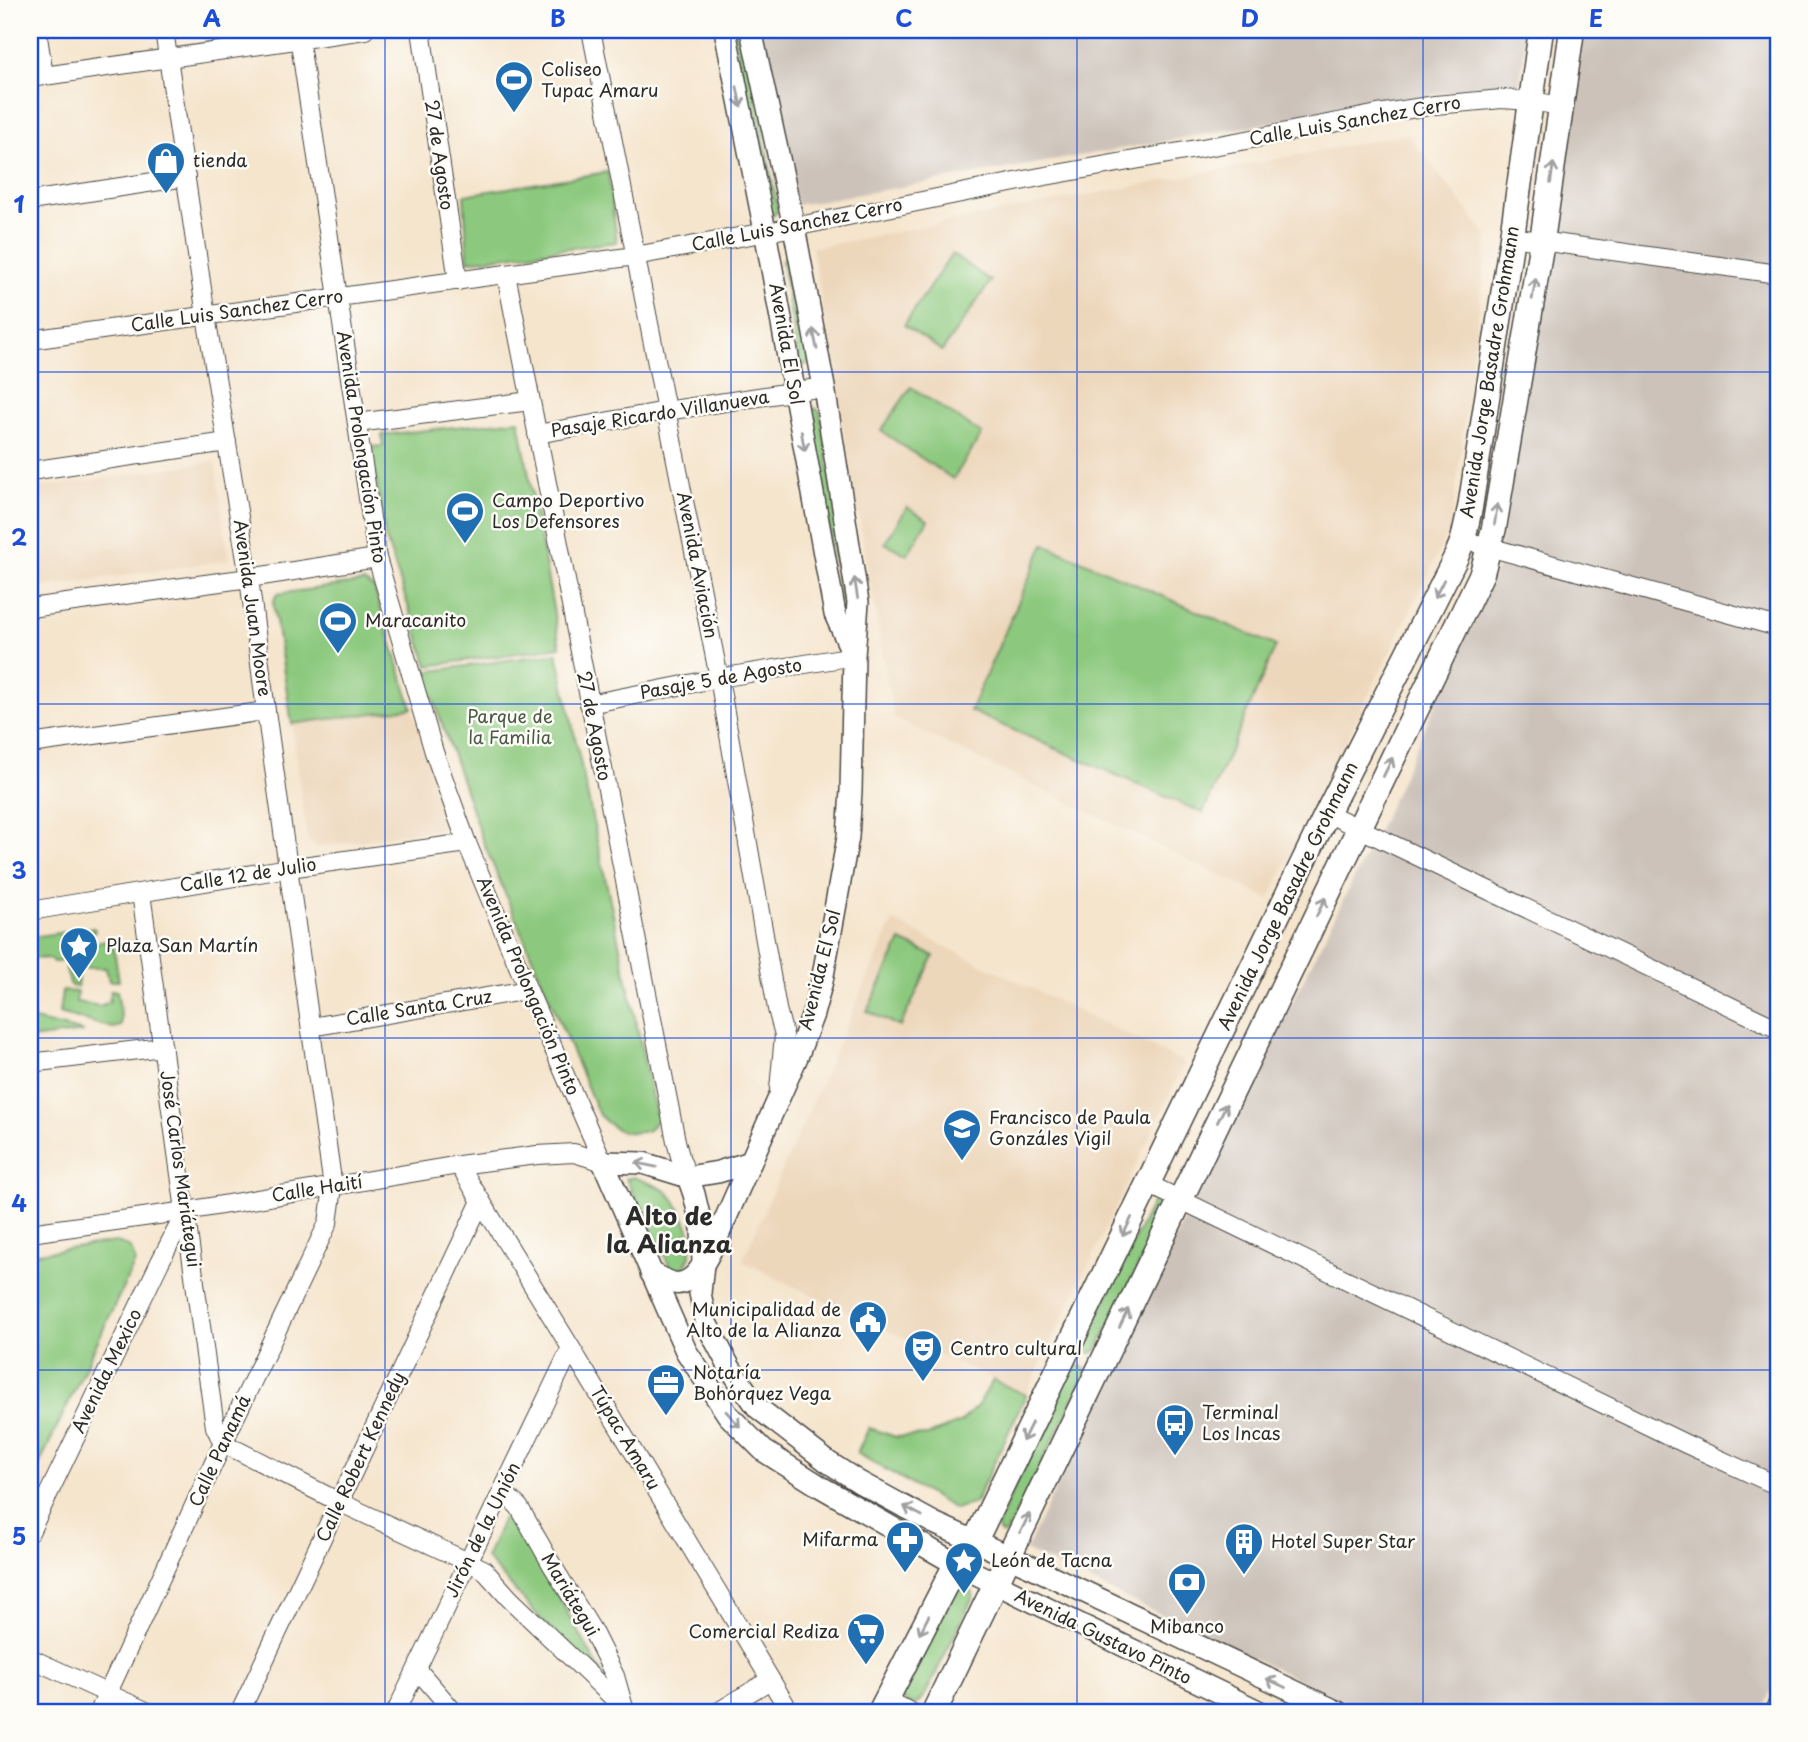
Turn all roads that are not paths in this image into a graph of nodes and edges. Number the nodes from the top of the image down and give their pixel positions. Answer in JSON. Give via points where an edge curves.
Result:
{"nodes":[{"id":1,"x":37,"y":30,"type":"edge"},
{"id":2,"x":164,"y":30,"type":"edge"},
{"id":3,"x":365,"y":30,"type":"edge"},
{"id":4,"x":421,"y":30,"type":"edge"},
{"id":5,"x":591,"y":30,"type":"edge"},
{"id":6,"x":725,"y":30,"type":"edge"},
{"id":7,"x":751,"y":30,"type":"edge"},
{"id":8,"x":1541,"y":30,"type":"edge"},
{"id":9,"x":1572,"y":30,"type":"edge"},
{"id":10,"x":298,"y":34,"type":"edge"},
{"id":11,"x":169,"y":58,"type":"junction"},
{"id":12,"x":37,"y":77,"type":"edge"},
{"id":13,"x":1531,"y":101,"type":"junction"},
{"id":14,"x":1562,"y":106,"type":"junction"},
{"id":15,"x":186,"y":177,"type":"junction"},
{"id":16,"x":30,"y":201,"type":"edge"},
{"id":17,"x":794,"y":227,"type":"junction"},
{"id":18,"x":765,"y":231,"type":"junction"},
{"id":19,"x":1512,"y":237,"type":"junction"},
{"id":20,"x":1542,"y":241,"type":"junction"},
{"id":21,"x":635,"y":256,"type":"junction"},
{"id":22,"x":506,"y":274,"type":"junction"},
{"id":23,"x":1778,"y":274,"type":"edge"},
{"id":24,"x":457,"y":281,"type":"junction"},
{"id":25,"x":338,"y":297,"type":"junction"},
{"id":26,"x":206,"y":316,"type":"junction"},
{"id":27,"x":30,"y":340,"type":"edge"},
{"id":28,"x":824,"y":387,"type":"junction"},
{"id":29,"x":795,"y":393,"type":"junction"},
{"id":30,"x":530,"y":401,"type":"junction"},
{"id":31,"x":666,"y":411,"type":"junction"},
{"id":32,"x":356,"y":423,"type":"junction"},
{"id":33,"x":537,"y":434,"type":"junction"},
{"id":34,"x":227,"y":443,"type":"junction"},
{"id":35,"x":30,"y":471,"type":"edge"},
{"id":36,"x":1463,"y":540,"type":"junction"},
{"id":37,"x":1490,"y":548,"type":"junction"},
{"id":38,"x":377,"y":558,"type":"junction"},
{"id":39,"x":249,"y":578,"type":"junction"},
{"id":40,"x":30,"y":608,"type":"edge"},
{"id":41,"x":1778,"y":626,"type":"edge"},
{"id":42,"x":854,"y":656,"type":"junction"},
{"id":43,"x":719,"y":678,"type":"junction"},
{"id":44,"x":589,"y":704,"type":"junction"},
{"id":45,"x":266,"y":711,"type":"junction"},
{"id":46,"x":30,"y":744,"type":"edge"},
{"id":47,"x":1327,"y":813,"type":"junction"},
{"id":48,"x":1359,"y":828,"type":"junction"},
{"id":49,"x":467,"y":843,"type":"junction"},
{"id":50,"x":289,"y":868,"type":"junction"},
{"id":51,"x":141,"y":893,"type":"junction"},
{"id":52,"x":30,"y":911,"type":"edge"},
{"id":53,"x":528,"y":990,"type":"junction"},
{"id":54,"x":311,"y":1027,"type":"junction"},
{"id":55,"x":1778,"y":1029,"type":"edge"},
{"id":56,"x":163,"y":1047,"type":"junction"},
{"id":57,"x":30,"y":1063,"type":"edge"},
{"id":58,"x":778,"y":1102,"type":"junction"},
{"id":59,"x":603,"y":1162,"type":"junction"},
{"id":60,"x":751,"y":1162,"type":"junction"},
{"id":61,"x":459,"y":1165,"type":"junction"},
{"id":62,"x":688,"y":1177,"type":"junction"},
{"id":63,"x":1148,"y":1184,"type":"junction"},
{"id":64,"x":333,"y":1187,"type":"junction"},
{"id":65,"x":1181,"y":1199,"type":"junction"},
{"id":66,"x":481,"y":1201,"type":"junction"},
{"id":67,"x":186,"y":1211,"type":"junction"},
{"id":68,"x":30,"y":1233,"type":"edge"},
{"id":69,"x":703,"y":1264,"type":"junction"},
{"id":70,"x":651,"y":1273,"type":"junction"},
{"id":71,"x":570,"y":1348,"type":"junction"},
{"id":72,"x":1068,"y":1349,"type":"junction"},
{"id":73,"x":1101,"y":1365,"type":"junction"},
{"id":74,"x":223,"y":1443,"type":"junction"},
{"id":75,"x":1778,"y":1486,"type":"edge"},
{"id":76,"x":502,"y":1491,"type":"junction"},
{"id":77,"x":339,"y":1502,"type":"junction"},
{"id":78,"x":30,"y":1532,"type":"edge"},
{"id":79,"x":975,"y":1541,"type":"junction"},
{"id":80,"x":1009,"y":1557,"type":"junction"},
{"id":81,"x":467,"y":1563,"type":"junction"},
{"id":82,"x":956,"y":1564,"type":"junction"},
{"id":83,"x":996,"y":1584,"type":"junction"},
{"id":84,"x":30,"y":1658,"type":"edge"},
{"id":85,"x":417,"y":1669,"type":"junction"},
{"id":86,"x":770,"y":1680,"type":"junction"},
{"id":87,"x":107,"y":1695,"type":"junction"},
{"id":88,"x":883,"y":1706,"type":"edge"},
{"id":89,"x":1778,"y":1707,"type":"edge"},
{"id":90,"x":725,"y":1709,"type":"edge"},
{"id":91,"x":626,"y":1710,"type":"edge"},
{"id":92,"x":99,"y":1712,"type":"edge"},
{"id":93,"x":148,"y":1712,"type":"edge"},
{"id":94,"x":240,"y":1712,"type":"edge"},
{"id":95,"x":396,"y":1712,"type":"edge"},
{"id":96,"x":454,"y":1712,"type":"edge"},
{"id":97,"x":790,"y":1712,"type":"edge"},
{"id":98,"x":911,"y":1712,"type":"edge"},
{"id":99,"x":934,"y":1712,"type":"edge"},
{"id":100,"x":1260,"y":1712,"type":"edge"},
{"id":101,"x":1338,"y":1712,"type":"edge"},
{"id":102,"x":1776,"y":1712,"type":"edge"}],
"edges":[{"from":1,"to":12,"type":"street"},
{"from":2,"to":11,"type":"street","name":"Avenida Juan Moore"},
{"from":3,"to":10,"type":"street"},
{"from":4,"to":24,"type":"street","name":"27 de Agosto"},
{"from":5,"to":21,"type":"street","name":"Avenida Aviación"},
{"from":6,"to":18,"type":"main road","name":"Avenida El Sol","one_way":true},
{"from":7,"to":17,"type":"main road","name":"Avenida El Sol"},
{"from":8,"to":13,"type":"highway","name":"Avenida Jorge Basadre Grohmann"},
{"from":9,"to":14,"type":"highway","name":"Avenida Jorge Basadre Grohmann"},
{"from":10,"to":11,"type":"street"},
{"from":10,"to":25,"type":"street","name":"Avenida Prolongación Pinto"},
{"from":11,"to":12,"type":"street"},
{"from":11,"to":15,"type":"street","name":"Avenida Juan Moore"},
{"from":13,"to":14,"type":"street","name":"Calle Luis Sanchez Cerro"},
{"from":13,"to":17,"type":"street","name":"Calle Luis Sanchez Cerro","via":[[1475,101],[1378,114]]},
{"from":13,"to":19,"type":"highway","name":"Avenida Jorge Basadre Grohmann"},
{"from":20,"to":14,"type":"highway","name":"Avenida Jorge Basadre Grohmann","one_way":true},
{"from":15,"to":16,"type":"street"},
{"from":15,"to":26,"type":"street","name":"Avenida Juan Moore"},
{"from":17,"to":18,"type":"street","name":"Calle Luis Sanchez Cerro"},
{"from":28,"to":17,"type":"main road","name":"Avenida El Sol","one_way":true},
{"from":18,"to":21,"type":"street","name":"Calle Luis Sanchez Cerro"},
{"from":18,"to":29,"type":"main road","name":"Avenida El Sol"},
{"from":19,"to":20,"type":"street"},
{"from":19,"to":36,"type":"highway","name":"Avenida Jorge Basadre Grohmann"},
{"from":20,"to":23,"type":"street"},
{"from":37,"to":20,"type":"highway","name":"Avenida Jorge Basadre Grohmann","one_way":true},
{"from":21,"to":22,"type":"street","name":"Calle Luis Sanchez Cerro"},
{"from":21,"to":31,"type":"street","name":"Avenida Aviación"},
{"from":22,"to":24,"type":"street","name":"Calle Luis Sanchez Cerro"},
{"from":22,"to":30,"type":"street","name":"27 de Agosto"},
{"from":24,"to":25,"type":"street","name":"Calle Luis Sanchez Cerro"},
{"from":25,"to":26,"type":"street","name":"Calle Luis Sanchez Cerro"},
{"from":25,"to":32,"type":"street","name":"Avenida Prolongación Pinto"},
{"from":26,"to":27,"type":"street","name":"Calle Luis Sanchez Cerro"},
{"from":26,"to":34,"type":"street","name":"Avenida Juan Moore"},
{"from":28,"to":29,"type":"street","name":"Pasaje Ricardo Villanueva"},
{"from":42,"to":28,"type":"main road","name":"Avenida El Sol","one_way":true,"via":[[858,602]]},
{"from":29,"to":31,"type":"street","name":"Pasaje Ricardo Villanueva"},
{"from":29,"to":42,"type":"main road","name":"Avenida El Sol","one_way":true,"via":[[835,614]]},
{"from":30,"to":32,"type":"street"},
{"from":30,"to":33,"type":"street","name":"27 de Agosto"},
{"from":31,"to":33,"type":"street","name":"Pasaje Ricardo Villanueva"},
{"from":31,"to":43,"type":"street","name":"Avenida Aviación"},
{"from":32,"to":38,"type":"street","name":"Avenida Prolongación Pinto"},
{"from":33,"to":44,"type":"street","name":"27 de Agosto"},
{"from":34,"to":35,"type":"street"},
{"from":34,"to":39,"type":"street","name":"Avenida Juan Moore"},
{"from":36,"to":37,"type":"street"},
{"from":36,"to":47,"type":"highway","name":"Avenida Jorge Basadre Grohmann","one_way":true},
{"from":37,"to":41,"type":"street"},
{"from":48,"to":37,"type":"highway","name":"Avenida Jorge Basadre Grohmann","one_way":true},
{"from":38,"to":39,"type":"street"},
{"from":38,"to":49,"type":"street","name":"Avenida Prolongación Pinto","via":[[434,752]]},
{"from":39,"to":40,"type":"street"},
{"from":39,"to":45,"type":"street","name":"Avenida Juan Moore"},
{"from":42,"to":43,"type":"street","name":"Pasaje 5 de Agosto"},
{"from":42,"to":58,"type":"main road","name":"Avenida El Sol","via":[[851,791],[841,880],[813,1014]]},
{"from":43,"to":44,"type":"street","name":"Pasaje 5 de Agosto"},
{"from":43,"to":58,"type":"street","name":"Avenida Aviación","via":[[784,1035]]},
{"from":44,"to":62,"type":"street","name":"27 de Agosto","via":[[676,1141]]},
{"from":45,"to":46,"type":"street"},
{"from":45,"to":50,"type":"street","name":"Avenida Juan Moore"},
{"from":47,"to":48,"type":"street"},
{"from":47,"to":63,"type":"highway","name":"Avenida Jorge Basadre Grohmann"},
{"from":48,"to":55,"type":"street"},
{"from":65,"to":48,"type":"highway","name":"Avenida Jorge Basadre Grohmann","one_way":true},
{"from":49,"to":50,"type":"street","name":"Calle 12 de Julio"},
{"from":49,"to":53,"type":"street","name":"Avenida Prolongación Pinto"},
{"from":50,"to":51,"type":"street","name":"Calle 12 de Julio"},
{"from":50,"to":54,"type":"street","name":"Avenida Juan Moore"},
{"from":51,"to":52,"type":"street","name":"Calle 12 de Julio"},
{"from":51,"to":56,"type":"street","name":"José Carlos Mariátegui"},
{"from":53,"to":54,"type":"street","name":"Calle Santa Cruz"},
{"from":53,"to":59,"type":"street","name":"Avenida Prolongación Pinto"},
{"from":54,"to":64,"type":"street","name":"Avenida Juan Moore"},
{"from":56,"to":57,"type":"street"},
{"from":56,"to":67,"type":"street","name":"José Carlos Mariátegui"},
{"from":58,"to":60,"type":"main road","name":"Avenida El Sol"},
{"from":59,"to":61,"type":"street","name":"Calle Haití","via":[[574,1153]]},
{"from":62,"to":59,"type":"main road","one_way":true,"via":[[643,1163]]},
{"from":59,"to":70,"type":"main road","name":"Avenida Gustavo Pinto"},
{"from":60,"to":62,"type":"main road"},
{"from":60,"to":69,"type":"main road","name":"Avenida El Sol"},
{"from":61,"to":64,"type":"street","name":"Calle Haití"},
{"from":61,"to":66,"type":"street","name":"Túpac Amaru"},
{"from":62,"to":69,"type":"main road","name":"Avenida Gustavo Pinto","via":[[702,1228]]},
{"from":63,"to":65,"type":"street"},
{"from":63,"to":72,"type":"highway","name":"Avenida Jorge Basadre Grohmann","one_way":true},
{"from":64,"to":67,"type":"street","name":"Calle Haití"},
{"from":64,"to":74,"type":"street","name":"Calle Panamá","via":[[328,1223]]},
{"from":73,"to":65,"type":"highway","name":"Avenida Jorge Basadre Grohmann","one_way":true},
{"from":65,"to":75,"type":"street"},
{"from":66,"to":71,"type":"street","name":"Túpac Amaru"},
{"from":66,"to":77,"type":"street","name":"Calle Robert Kennedy"},
{"from":67,"to":68,"type":"street","name":"Calle Haití"},
{"from":67,"to":74,"type":"street","name":"José Carlos Mariátegui","via":[[215,1427]]},
{"from":67,"to":78,"type":"street","name":"Avenida Mexico"},
{"from":69,"to":70,"type":"main road","via":[[684,1283]]},
{"from":79,"to":69,"type":"main road","name":"Avenida Gustavo Pinto","one_way":true,"via":[[859,1482],[758,1408],[706,1323],[700,1293]]},
{"from":70,"to":82,"type":"main road","name":"Avenida Gustavo Pinto","one_way":true,"via":[[686,1351],[728,1415],[764,1451]]},
{"from":71,"to":76,"type":"street","name":"Jirón de la Unión"},
{"from":71,"to":86,"type":"street","name":"Túpac Amaru"},
{"from":72,"to":73,"type":"highway"},
{"from":72,"to":79,"type":"highway","name":"Avenida Jorge Basadre Grohmann","one_way":true},
{"from":80,"to":73,"type":"highway","name":"Avenida Jorge Basadre Grohmann","one_way":true},
{"from":74,"to":77,"type":"street"},
{"from":74,"to":87,"type":"street","name":"Calle Panamá"},
{"from":76,"to":81,"type":"street","name":"Jirón de la Unión"},
{"from":76,"to":91,"type":"street","name":"Mariátegui","via":[[519,1507],[592,1630],[615,1675]]},
{"from":77,"to":81,"type":"street"},
{"from":77,"to":94,"type":"street","name":"Calle Robert Kennedy"},
{"from":79,"to":80,"type":"main road","name":"Avenida Gustavo Pinto"},
{"from":79,"to":82,"type":"highway","name":"Avenida Jorge Basadre Grohmann"},
{"from":80,"to":83,"type":"highway","name":"Avenida Jorge Basadre Grohmann"},
{"from":101,"to":80,"type":"main road","name":"Avenida Gustavo Pinto","one_way":true},
{"from":81,"to":85,"type":"street","name":"Jirón de la Unión"},
{"from":81,"to":91,"type":"street","via":[[483,1569]]},
{"from":82,"to":83,"type":"main road","name":"Avenida Gustavo Pinto"},
{"from":82,"to":88,"type":"highway","name":"Avenida Jorge Basadre Grohmann","one_way":true},
{"from":83,"to":99,"type":"highway","name":"Avenida Jorge Basadre Grohmann"},
{"from":83,"to":100,"type":"main road","name":"Avenida Gustavo Pinto"},
{"from":84,"to":87,"type":"street"},
{"from":85,"to":95,"type":"street","name":"Jirón de la Unión"},
{"from":85,"to":96,"type":"street"},
{"from":86,"to":90,"type":"street"},
{"from":86,"to":97,"type":"street","name":"Túpac Amaru"},
{"from":87,"to":92,"type":"street","name":"Calle Panamá"},
{"from":87,"to":93,"type":"street"},
{"from":88,"to":98,"type":"street"},
{"from":89,"to":102,"type":"main road"}]}
